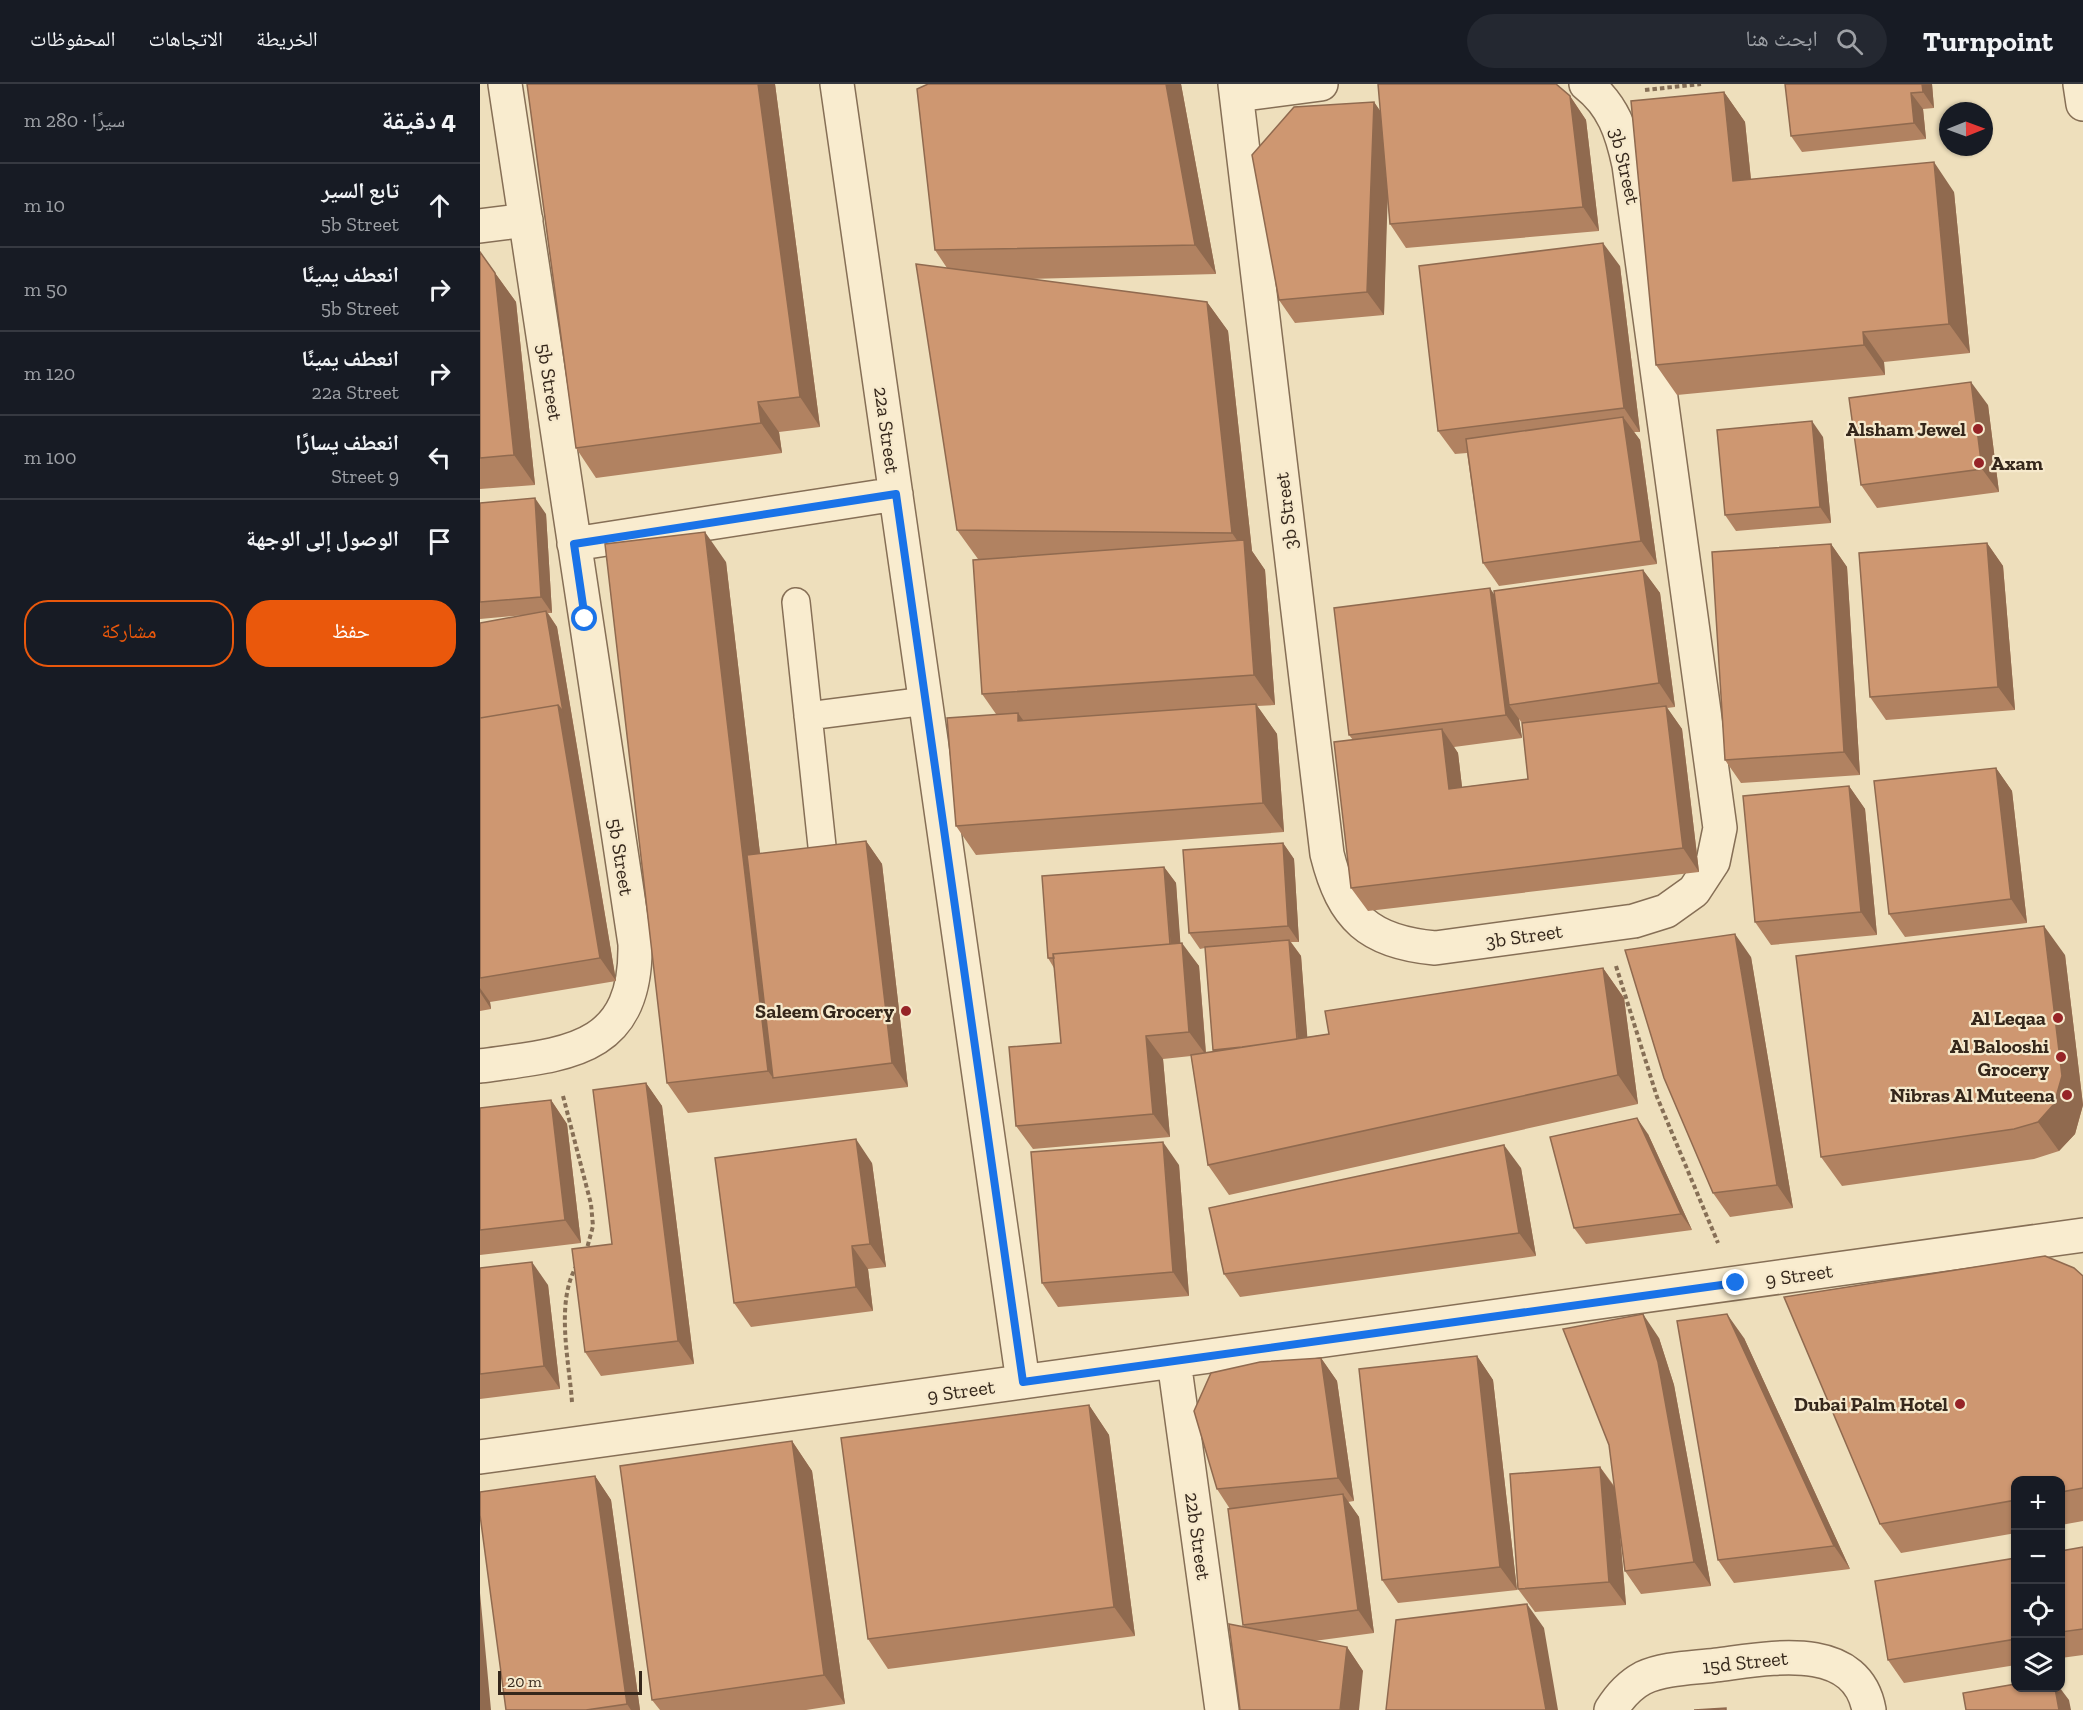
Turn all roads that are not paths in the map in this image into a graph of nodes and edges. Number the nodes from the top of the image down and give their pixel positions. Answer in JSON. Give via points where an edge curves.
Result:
{"nodes":[{"id":1,"x":505,"y":84,"type":"edge"},
{"id":2,"x":837,"y":84,"type":"edge"},
{"id":3,"x":1321,"y":84,"type":"edge"},
{"id":4,"x":2080,"y":84,"type":"edge"},
{"id":5,"x":1593,"y":89,"type":"edge"},
{"id":6,"x":1236,"y":90,"type":"edge"},
{"id":7,"x":2083,"y":104,"type":"edge"},
{"id":8,"x":526,"y":220,"type":"junction"},
{"id":9,"x":480,"y":226,"type":"edge"},
{"id":10,"x":896,"y":494,"type":"junction"},
{"id":11,"x":574,"y":544,"type":"junction"},
{"id":12,"x":796,"y":602,"type":"dead end"},
{"id":13,"x":926,"y":701,"type":"junction"},
{"id":14,"x":808,"y":716,"type":"junction"},
{"id":15,"x":822,"y":846,"type":"edge"},
{"id":16,"x":480,"y":1066,"type":"edge"},
{"id":17,"x":2083,"y":1235,"type":"edge"},
{"id":18,"x":1174,"y":1361,"type":"junction"},
{"id":19,"x":1023,"y":1382,"type":"junction"},
{"id":20,"x":480,"y":1457,"type":"edge"},
{"id":21,"x":1222,"y":1710,"type":"edge"},
{"id":22,"x":1611,"y":1710,"type":"edge"},
{"id":23,"x":1869,"y":1710,"type":"edge"}],
"edges":[{"from":1,"to":8,"type":"street","name":"5b Street"},
{"from":2,"to":10,"type":"street","name":"22a Street"},
{"from":3,"to":6,"type":"street","name":"3b Street"},
{"from":4,"to":7,"type":"street"},
{"from":5,"to":6,"type":"street","name":"3b Street","via":[[1620,127],[1629,165],[1720,828],[1713,862],[1694,891],[1666,911],[1634,921],[1435,948],[1404,945],[1374,933],[1351,912],[1334,885],[1325,842]]},
{"from":8,"to":9,"type":"street"},
{"from":8,"to":11,"type":"street","name":"5b Street"},
{"from":10,"to":11,"type":"street"},
{"from":10,"to":13,"type":"street","name":"22a Street"},
{"from":11,"to":16,"type":"street","name":"5b Street","via":[[635,944],[635,974],[626,1004],[608,1029],[583,1047],[553,1056]]},
{"from":12,"to":14,"type":"lane"},
{"from":13,"to":14,"type":"lane"},
{"from":13,"to":19,"type":"street","name":"22a Street"},
{"from":14,"to":15,"type":"lane"},
{"from":17,"to":18,"type":"street","name":"9 Street"},
{"from":18,"to":19,"type":"street","name":"9 Street"},
{"from":18,"to":21,"type":"street","name":"22b Street"},
{"from":19,"to":20,"type":"street","name":"9 Street"},
{"from":22,"to":23,"type":"street","name":"15d Street","via":[[1621,1695],[1644,1678],[1671,1670],[1781,1657],[1810,1657],[1837,1667],[1860,1685]]}]}
